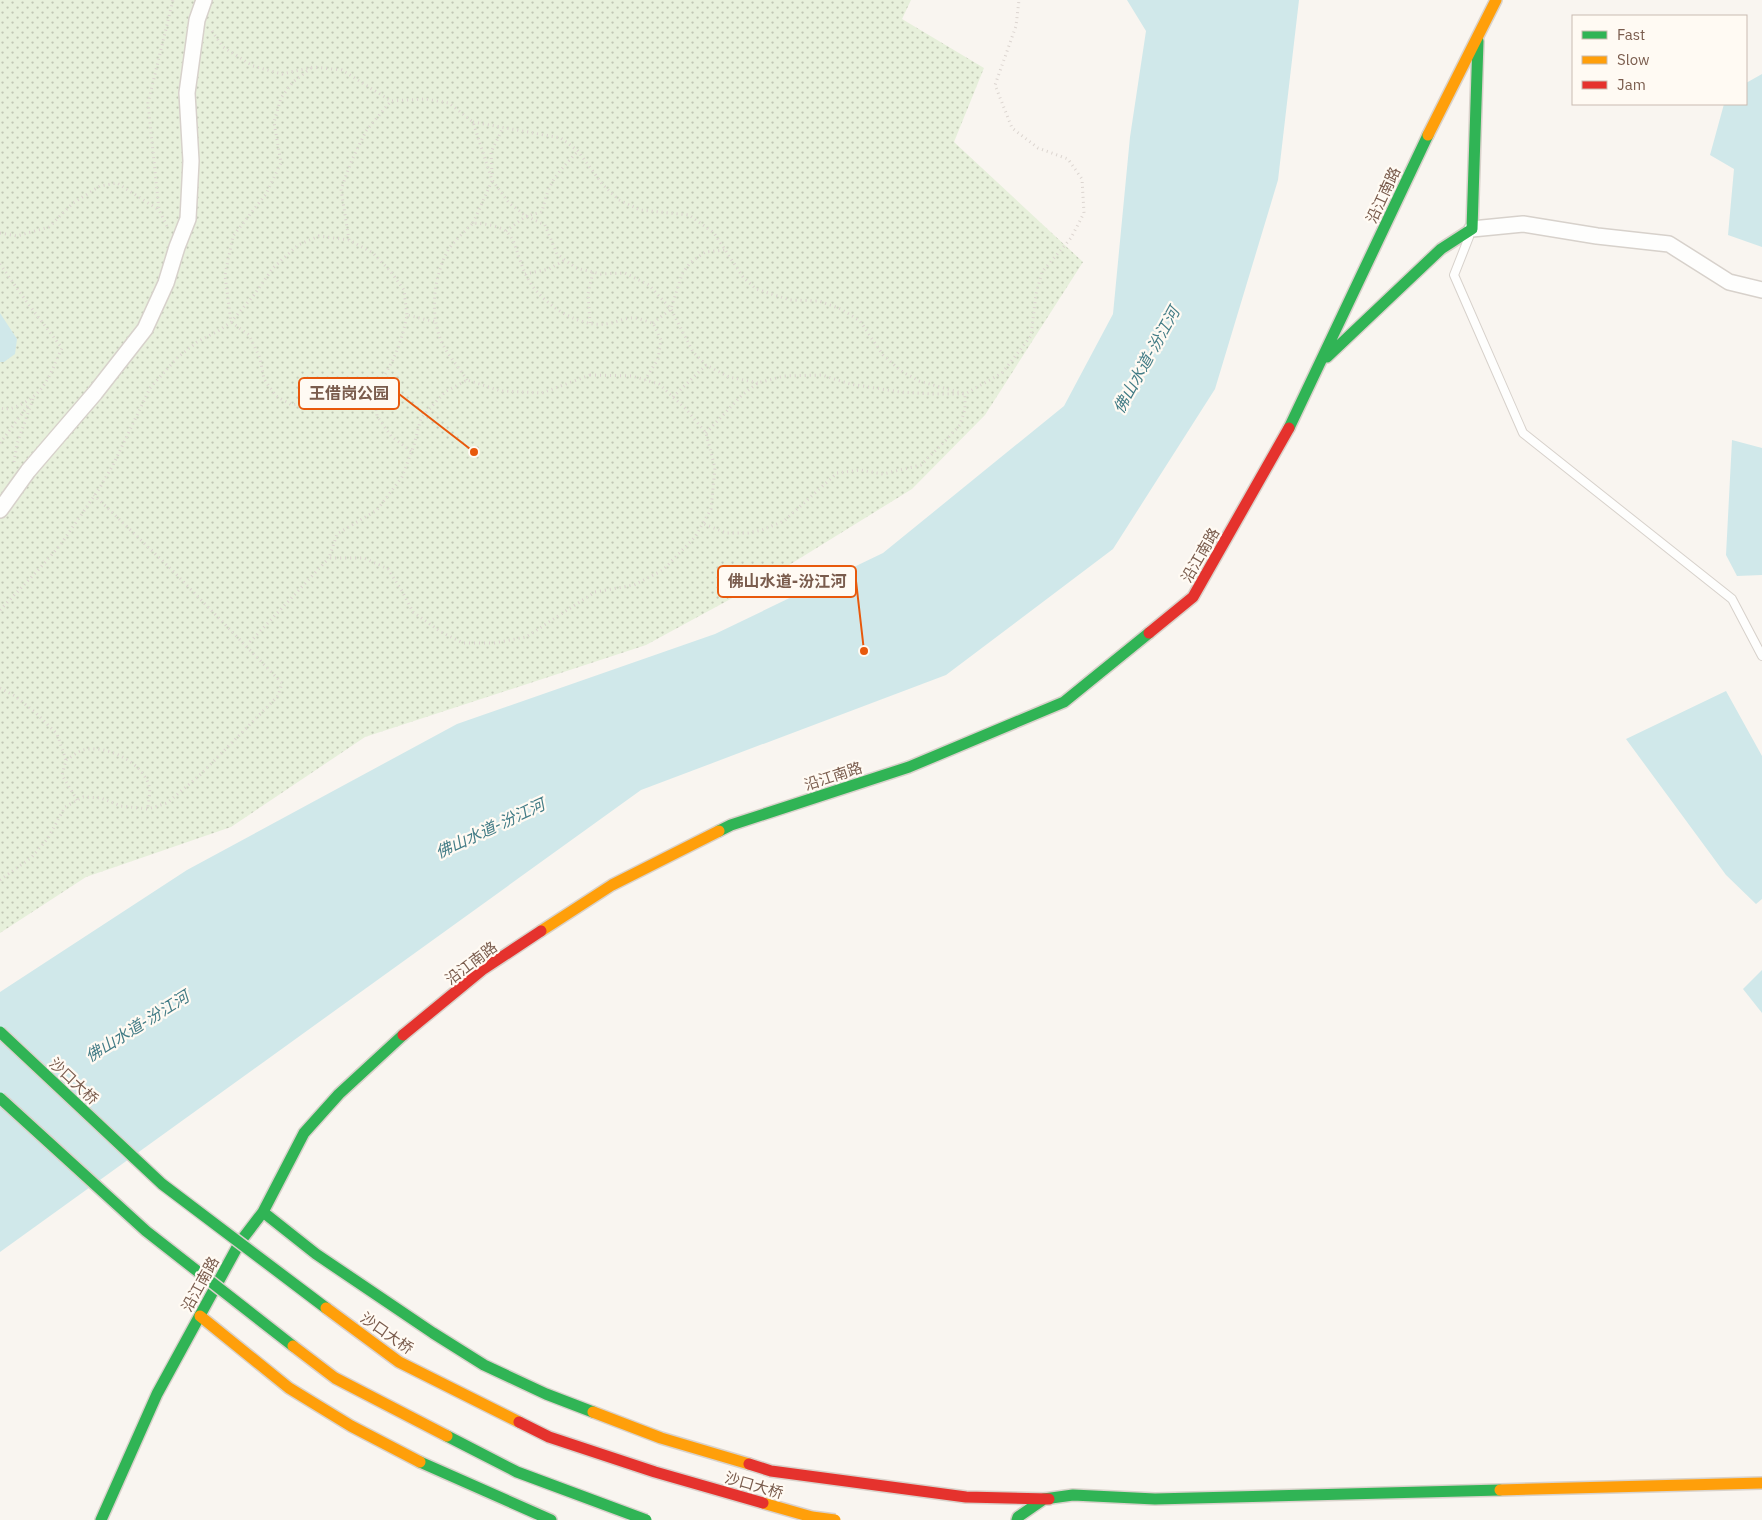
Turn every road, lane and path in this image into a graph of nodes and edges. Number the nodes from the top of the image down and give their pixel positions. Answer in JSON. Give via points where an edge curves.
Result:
{"nodes":[{"id":1,"x":173,"y":0,"type":"edge"},
{"id":2,"x":1019,"y":0,"type":"edge"},
{"id":3,"x":1496,"y":0,"type":"edge"},
{"id":4,"x":202,"y":4,"type":"edge"},
{"id":5,"x":1478,"y":35,"type":"junction"},
{"id":6,"x":313,"y":67,"type":"junction"},
{"id":7,"x":392,"y":102,"type":"junction"},
{"id":8,"x":473,"y":122,"type":"junction"},
{"id":9,"x":503,"y":128,"type":"junction"},
{"id":10,"x":578,"y":151,"type":"junction"},
{"id":11,"x":492,"y":180,"type":"junction"},
{"id":12,"x":159,"y":210,"type":"junction"},
{"id":13,"x":526,"y":216,"type":"junction"},
{"id":14,"x":473,"y":223,"type":"junction"},
{"id":15,"x":1472,"y":229,"type":"junction"},
{"id":16,"x":506,"y":231,"type":"junction"},
{"id":17,"x":0,"y":233,"type":"edge"},
{"id":18,"x":349,"y":240,"type":"junction"},
{"id":19,"x":177,"y":246,"type":"junction"},
{"id":20,"x":725,"y":250,"type":"junction"},
{"id":21,"x":565,"y":260,"type":"junction"},
{"id":22,"x":0,"y":264,"type":"edge"},
{"id":23,"x":593,"y":272,"type":"junction"},
{"id":24,"x":525,"y":274,"type":"junction"},
{"id":25,"x":1762,"y":290,"type":"edge"},
{"id":26,"x":671,"y":309,"type":"junction"},
{"id":27,"x":407,"y":315,"type":"junction"},
{"id":28,"x":230,"y":322,"type":"junction"},
{"id":29,"x":436,"y":322,"type":"junction"},
{"id":30,"x":590,"y":323,"type":"junction"},
{"id":31,"x":653,"y":323,"type":"junction"},
{"id":32,"x":706,"y":365,"type":"junction"},
{"id":33,"x":1318,"y":366,"type":"junction"},
{"id":34,"x":467,"y":380,"type":"junction"},
{"id":35,"x":645,"y":380,"type":"junction"},
{"id":36,"x":758,"y":383,"type":"junction"},
{"id":37,"x":965,"y":394,"type":"junction"},
{"id":38,"x":673,"y":397,"type":"junction"},
{"id":39,"x":33,"y":398,"type":"junction"},
{"id":40,"x":375,"y":401,"type":"junction"},
{"id":41,"x":0,"y":408,"type":"edge"},
{"id":42,"x":706,"y":433,"type":"junction"},
{"id":43,"x":0,"y":443,"type":"edge"},
{"id":44,"x":412,"y":451,"type":"junction"},
{"id":45,"x":12,"y":471,"type":"dead end"},
{"id":46,"x":94,"y":495,"type":"junction"},
{"id":47,"x":0,"y":510,"type":"edge"},
{"id":48,"x":702,"y":523,"type":"junction"},
{"id":49,"x":329,"y":558,"type":"junction"},
{"id":50,"x":0,"y":610,"type":"edge"},
{"id":51,"x":250,"y":642,"type":"dead end"},
{"id":52,"x":1762,"y":656,"type":"edge"},
{"id":53,"x":0,"y":688,"type":"edge"},
{"id":54,"x":66,"y":760,"type":"junction"},
{"id":55,"x":77,"y":800,"type":"junction"},
{"id":56,"x":148,"y":809,"type":"junction"},
{"id":57,"x":0,"y":880,"type":"edge"},
{"id":58,"x":0,"y":1032,"type":"edge"},
{"id":59,"x":0,"y":1098,"type":"edge"},
{"id":60,"x":263,"y":1212,"type":"junction"},
{"id":61,"x":200,"y":1316,"type":"junction"},
{"id":62,"x":1762,"y":1483,"type":"edge"},
{"id":63,"x":1049,"y":1499,"type":"junction"},
{"id":64,"x":101,"y":1520,"type":"edge"},
{"id":65,"x":551,"y":1520,"type":"edge"},
{"id":66,"x":646,"y":1520,"type":"edge"},
{"id":67,"x":835,"y":1520,"type":"edge"},
{"id":68,"x":1017,"y":1520,"type":"edge"}],
"edges":[{"from":1,"to":12,"type":"path","via":[[148,102]]},
{"from":2,"to":37,"type":"path","via":[[1016,26],[995,84],[1012,128],[1038,148],[1068,159],[1082,179],[1084,213],[1071,238],[1042,272],[1031,336],[1002,373]]},
{"from":3,"to":5,"type":"main road","name":"沿江南路"},
{"from":4,"to":6,"type":"path","via":[[211,30],[223,46],[253,66],[282,74]]},
{"from":4,"to":19,"type":"street","via":[[196,20],[187,93],[191,161],[188,219]]},
{"from":5,"to":15,"type":"main road"},
{"from":5,"to":33,"type":"main road","name":"沿江南路"},
{"from":6,"to":7,"type":"path","via":[[342,70]]},
{"from":6,"to":28,"type":"path","via":[[293,82],[281,98],[274,122],[281,163],[266,194],[233,236],[225,275]]},
{"from":7,"to":8,"type":"path","via":[[425,99],[449,103]]},
{"from":7,"to":18,"type":"path","via":[[366,131],[341,189]]},
{"from":8,"to":9,"type":"path"},
{"from":8,"to":11,"type":"path"},
{"from":9,"to":10,"type":"path","via":[[561,138]]},
{"from":9,"to":11,"type":"path","via":[[491,152]]},
{"from":10,"to":13,"type":"path","via":[[552,180],[542,212]]},
{"from":10,"to":20,"type":"path","via":[[603,185],[619,200],[640,210],[689,215],[714,233]]},
{"from":11,"to":13,"type":"path","via":[[509,203]]},
{"from":11,"to":14,"type":"path"},
{"from":12,"to":17,"type":"path","via":[[118,183],[100,186],[73,203],[49,227],[17,236]]},
{"from":12,"to":19,"type":"path"},
{"from":13,"to":16,"type":"path"},
{"from":13,"to":21,"type":"path","via":[[545,225],[557,254]]},
{"from":14,"to":16,"type":"path","via":[[492,224]]},
{"from":14,"to":29,"type":"path","via":[[448,251],[438,277],[434,303]]},
{"from":15,"to":25,"type":"street","via":[[1523,224],[1669,244],[1730,282]]},
{"from":15,"to":33,"type":"main road","via":[[1442,248]]},
{"from":15,"to":52,"type":"lane","via":[[1454,275],[1523,433],[1732,599]]},
{"from":16,"to":24,"type":"path","via":[[515,243]]},
{"from":18,"to":27,"type":"path","via":[[373,253],[391,272],[404,290]]},
{"from":18,"to":28,"type":"path","via":[[319,236],[298,245],[273,268]]},
{"from":19,"to":47,"type":"street","via":[[166,283],[145,329],[28,471]]},
{"from":20,"to":26,"type":"path","via":[[705,252],[690,263],[682,274]]},
{"from":20,"to":37,"type":"path","via":[[743,277],[756,289],[790,300],[819,301],[841,310],[860,321],[883,354],[901,371],[919,381]]},
{"from":21,"to":23,"type":"path","via":[[576,268]]},
{"from":21,"to":24,"type":"path","via":[[549,270]]},
{"from":22,"to":39,"type":"path","via":[[62,348],[45,386]]},
{"from":23,"to":26,"type":"path","via":[[625,273],[649,285]]},
{"from":23,"to":30,"type":"path","via":[[588,294]]},
{"from":24,"to":30,"type":"path","via":[[536,292],[556,309],[581,322]]},
{"from":26,"to":31,"type":"path"},
{"from":26,"to":32,"type":"path","via":[[693,352]]},
{"from":27,"to":29,"type":"path"},
{"from":27,"to":40,"type":"path","via":[[402,340],[374,391]]},
{"from":28,"to":40,"type":"path","via":[[249,335],[260,358],[264,379],[276,396],[292,405],[342,396]]},
{"from":28,"to":46,"type":"path","via":[[176,358],[150,388],[113,465]]},
{"from":29,"to":34,"type":"path","via":[[440,339]]},
{"from":30,"to":31,"type":"path","via":[[604,324],[634,318]]},
{"from":31,"to":35,"type":"path","via":[[661,340],[658,359]]},
{"from":32,"to":36,"type":"path","via":[[729,377]]},
{"from":32,"to":38,"type":"path"},
{"from":33,"to":60,"type":"main road","name":"沿江南路","via":[[1285,436],[1193,597],[1064,702],[909,767],[731,825],[612,886],[482,970],[339,1094],[304,1133]]},
{"from":34,"to":35,"type":"path","via":[[501,391],[542,393],[590,375],[632,376]]},
{"from":34,"to":44,"type":"path","via":[[445,392],[421,418]]},
{"from":35,"to":38,"type":"path","via":[[659,384]]},
{"from":36,"to":37,"type":"path","via":[[784,376],[822,375],[850,384],[900,392]]},
{"from":36,"to":42,"type":"path"},
{"from":37,"to":48,"type":"path","via":[[960,425],[921,465],[883,474],[860,470],[837,473],[784,522],[762,530],[726,533]]},
{"from":38,"to":42,"type":"path"},
{"from":39,"to":41,"type":"path","via":[[9,410]]},
{"from":39,"to":43,"type":"path"},
{"from":39,"to":45,"type":"path","via":[[17,444]]},
{"from":40,"to":44,"type":"path","via":[[377,416],[391,436]]},
{"from":42,"to":48,"type":"path","via":[[715,468],[711,509]]},
{"from":44,"to":49,"type":"path","via":[[402,477],[378,510],[337,534]]},
{"from":46,"to":50,"type":"path","via":[[61,544]]},
{"from":46,"to":56,"type":"path","via":[[282,683],[278,696],[200,775],[167,803]]},
{"from":48,"to":49,"type":"path","via":[[695,537],[662,570],[634,585],[595,592],[526,637],[494,643],[463,643],[441,632],[413,612],[388,569],[364,558]]},
{"from":49,"to":51,"type":"path"},
{"from":53,"to":54,"type":"path","via":[[15,696],[57,734]]},
{"from":54,"to":55,"type":"path","via":[[62,775]]},
{"from":54,"to":56,"type":"path","via":[[83,750],[101,749],[124,757],[140,770],[150,786]]},
{"from":55,"to":56,"type":"path","via":[[101,798],[121,806]]},
{"from":55,"to":57,"type":"path","via":[[65,807],[48,838],[32,857]]},
{"from":58,"to":67,"type":"main road","name":"沙口大桥","bridge":true,"via":[[162,1184],[399,1362],[548,1437],[664,1475],[812,1517]]},
{"from":59,"to":66,"type":"main road","bridge":true,"via":[[146,1232],[335,1378],[517,1472]]},
{"from":60,"to":61,"type":"main road","name":"沿江南路","via":[[240,1242]]},
{"from":60,"to":63,"type":"main road","via":[[316,1254],[484,1365],[546,1394],[661,1438],[771,1471],[966,1497]]},
{"from":61,"to":64,"type":"main road","name":"沿江南路","via":[[157,1394]]},
{"from":61,"to":65,"type":"main road","via":[[288,1387],[362,1434]]},
{"from":62,"to":63,"type":"main road","via":[[1155,1499],[1073,1495]]},
{"from":63,"to":68,"type":"main road","via":[[1044,1499]]}]}
